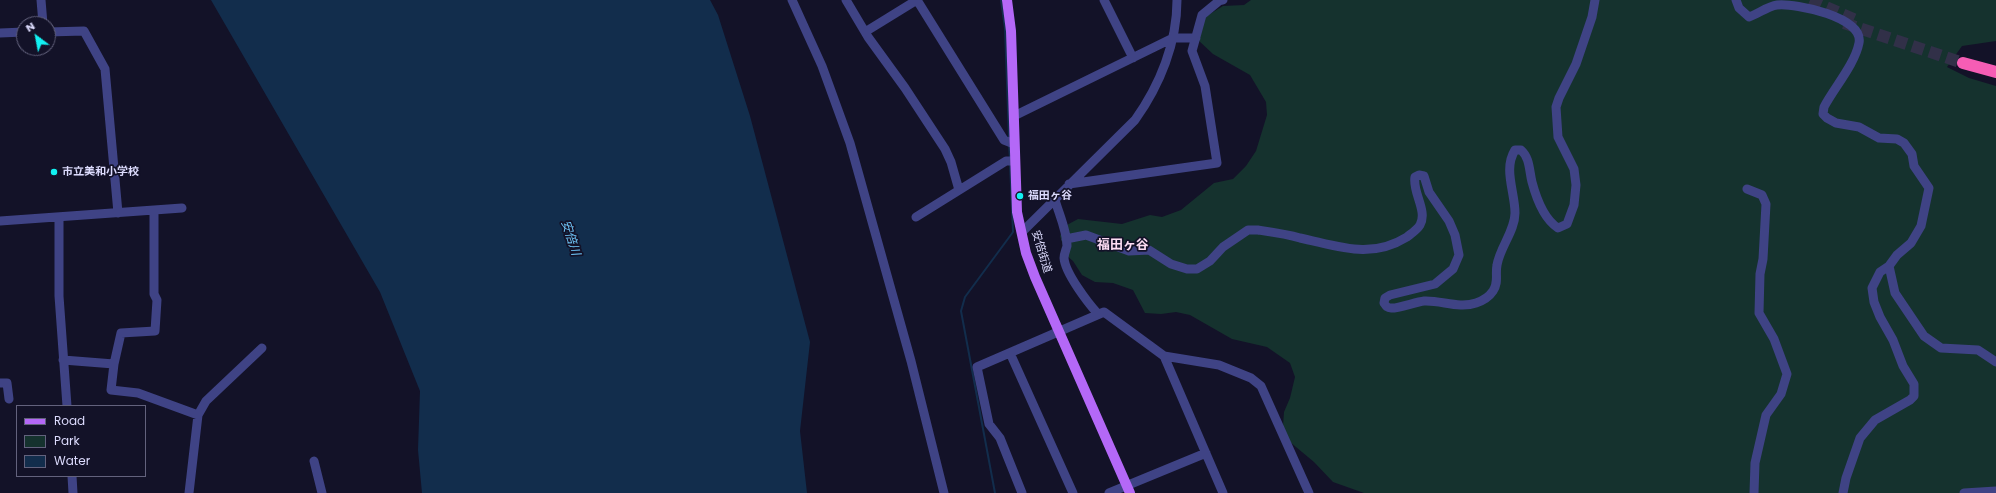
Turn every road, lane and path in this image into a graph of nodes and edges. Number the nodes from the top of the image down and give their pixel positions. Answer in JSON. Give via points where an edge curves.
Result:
{"nodes":[{"id":1,"x":41,"y":0,"type":"edge"},
{"id":2,"x":792,"y":0,"type":"edge"},
{"id":3,"x":846,"y":0,"type":"edge"},
{"id":4,"x":917,"y":0,"type":"edge"},
{"id":5,"x":1007,"y":0,"type":"edge"},
{"id":6,"x":1104,"y":0,"type":"edge"},
{"id":7,"x":1177,"y":0,"type":"edge"},
{"id":8,"x":1223,"y":0,"type":"edge"},
{"id":9,"x":1595,"y":0,"type":"edge"},
{"id":10,"x":1736,"y":0,"type":"edge"},
{"id":11,"x":42,"y":16,"type":"edge"},
{"id":12,"x":16,"y":32,"type":"edge"},
{"id":13,"x":56,"y":32,"type":"edge"},
{"id":14,"x":865,"y":32,"type":"junction"},
{"id":15,"x":0,"y":33,"type":"edge"},
{"id":16,"x":1173,"y":38,"type":"junction"},
{"id":17,"x":1196,"y":38,"type":"junction"},
{"id":18,"x":1133,"y":58,"type":"junction"},
{"id":19,"x":1996,"y":67,"type":"edge"},
{"id":20,"x":1996,"y":72,"type":"edge"},
{"id":21,"x":1014,"y":116,"type":"junction"},
{"id":22,"x":1014,"y":144,"type":"junction"},
{"id":23,"x":1015,"y":161,"type":"junction"},
{"id":24,"x":1069,"y":184,"type":"junction"},
{"id":25,"x":1747,"y":189,"type":"dead end"},
{"id":26,"x":959,"y":190,"type":"junction"},
{"id":27,"x":1055,"y":200,"type":"junction"},
{"id":28,"x":182,"y":208,"type":"dead end"},
{"id":29,"x":154,"y":210,"type":"junction"},
{"id":30,"x":118,"y":213,"type":"junction"},
{"id":31,"x":59,"y":217,"type":"junction"},
{"id":32,"x":916,"y":217,"type":"dead end"},
{"id":33,"x":0,"y":221,"type":"edge"},
{"id":34,"x":1022,"y":232,"type":"junction"},
{"id":35,"x":1066,"y":239,"type":"junction"},
{"id":36,"x":1888,"y":266,"type":"junction"},
{"id":37,"x":1098,"y":314,"type":"junction"},
{"id":38,"x":1059,"y":331,"type":"junction"},
{"id":39,"x":262,"y":348,"type":"dead end"},
{"id":40,"x":1010,"y":353,"type":"junction"},
{"id":41,"x":1164,"y":356,"type":"junction"},
{"id":42,"x":63,"y":360,"type":"junction"},
{"id":43,"x":1996,"y":362,"type":"edge"},
{"id":44,"x":114,"y":364,"type":"junction"},
{"id":45,"x":0,"y":383,"type":"edge"},
{"id":46,"x":9,"y":399,"type":"dead end"},
{"id":47,"x":67,"y":405,"type":"edge"},
{"id":48,"x":198,"y":415,"type":"junction"},
{"id":49,"x":1206,"y":453,"type":"junction"},
{"id":50,"x":314,"y":461,"type":"dead end"},
{"id":51,"x":72,"y":477,"type":"edge"},
{"id":52,"x":1129,"y":489,"type":"edge"},
{"id":53,"x":1996,"y":491,"type":"edge"},
{"id":54,"x":73,"y":493,"type":"edge"},
{"id":55,"x":189,"y":493,"type":"edge"},
{"id":56,"x":322,"y":493,"type":"edge"},
{"id":57,"x":944,"y":493,"type":"edge"},
{"id":58,"x":1022,"y":493,"type":"edge"},
{"id":59,"x":1073,"y":493,"type":"edge"},
{"id":60,"x":1109,"y":493,"type":"edge"},
{"id":61,"x":1223,"y":493,"type":"edge"},
{"id":62,"x":1309,"y":493,"type":"edge"},
{"id":63,"x":1754,"y":493,"type":"edge"},
{"id":64,"x":1843,"y":493,"type":"edge"},
{"id":65,"x":1964,"y":493,"type":"edge"}],
"edges":[{"from":1,"to":11,"type":"street"},
{"from":2,"to":57,"type":"street","via":[[822,66],[850,143],[911,360]]},
{"from":3,"to":14,"type":"street"},
{"from":4,"to":14,"type":"street"},
{"from":4,"to":22,"type":"street","via":[[1004,140]]},
{"from":5,"to":21,"type":"main road","name":"安倍街道","via":[[1011,31]]},
{"from":6,"to":18,"type":"street"},
{"from":7,"to":16,"type":"street"},
{"from":8,"to":17,"type":"street","via":[[1202,14]]},
{"from":9,"to":35,"type":"street","via":[[1576,64],[1556,108],[1558,137],[1574,169],[1576,185],[1574,205],[1567,224],[1558,228],[1551,224],[1533,183],[1526,154],[1516,150],[1512,156],[1510,177],[1515,214],[1497,265],[1498,281],[1493,292],[1480,301],[1463,305],[1426,301],[1392,308],[1384,303],[1385,298],[1390,295],[1439,282],[1453,269],[1459,255],[1455,234],[1449,221],[1429,192],[1424,176],[1419,175],[1415,177],[1414,183],[1422,216],[1421,224],[1416,231],[1399,242],[1383,246],[1351,250],[1248,230],[1223,246],[1210,261],[1197,269],[1187,269],[1171,264],[1148,250],[1129,252],[1086,236]]},
{"from":10,"to":36,"type":"street","via":[[1739,8],[1749,18],[1777,5],[1816,9],[1840,19],[1857,34],[1859,42],[1854,56],[1826,103],[1823,114],[1836,123],[1859,126],[1879,138],[1897,139],[1904,143],[1912,154],[1914,166],[1929,188],[1921,226],[1911,243]]},
{"from":12,"to":15,"type":"street"},
{"from":13,"to":30,"type":"street","via":[[84,31],[105,69]]},
{"from":14,"to":26,"type":"street","via":[[944,149],[951,162]]},
{"from":16,"to":17,"type":"street"},
{"from":16,"to":18,"type":"street"},
{"from":16,"to":24,"type":"street","via":[[1157,83],[1135,120]]},
{"from":17,"to":24,"type":"street","via":[[1192,51],[1205,86],[1217,163]]},
{"from":18,"to":21,"type":"street"},
{"from":19,"to":20,"type":"highway","via":[[1963,61]]},
{"from":21,"to":22,"type":"main road","name":"安倍街道"},
{"from":22,"to":23,"type":"main road","name":"安倍街道"},
{"from":23,"to":26,"type":"street","via":[[1006,161]]},
{"from":23,"to":34,"type":"main road","name":"安倍街道","via":[[1017,212]]},
{"from":24,"to":27,"type":"street"},
{"from":25,"to":63,"type":"street","via":[[1762,195],[1766,204],[1759,313],[1774,339],[1787,374],[1781,394],[1766,415],[1755,463]]},
{"from":26,"to":32,"type":"street"},
{"from":27,"to":34,"type":"street"},
{"from":27,"to":35,"type":"street"},
{"from":28,"to":29,"type":"street"},
{"from":29,"to":30,"type":"street"},
{"from":29,"to":44,"type":"street","via":[[154,294],[157,300],[155,331],[122,333]]},
{"from":30,"to":31,"type":"street"},
{"from":31,"to":33,"type":"street"},
{"from":31,"to":42,"type":"street","via":[[59,296]]},
{"from":34,"to":38,"type":"main road","name":"安倍街道","via":[[1026,253]]},
{"from":35,"to":37,"type":"street","via":[[1064,259],[1083,297]]},
{"from":36,"to":43,"type":"street","via":[[1895,293],[1924,336],[1941,348],[1978,350]]},
{"from":36,"to":64,"type":"street","via":[[1880,272],[1872,288],[1874,302],[1914,384],[1914,393],[1910,400],[1875,420],[1860,438]]},
{"from":37,"to":38,"type":"street"},
{"from":37,"to":41,"type":"street","via":[[1104,312]]},
{"from":38,"to":40,"type":"street"},
{"from":38,"to":52,"type":"main road","name":"安倍街道"},
{"from":39,"to":48,"type":"street","via":[[206,401]]},
{"from":40,"to":58,"type":"street","via":[[977,367],[989,424],[1000,438]]},
{"from":40,"to":59,"type":"street"},
{"from":41,"to":49,"type":"street"},
{"from":41,"to":62,"type":"street","via":[[1219,365],[1251,378],[1261,386]]},
{"from":42,"to":44,"type":"street"},
{"from":42,"to":47,"type":"street"},
{"from":44,"to":48,"type":"street","via":[[111,390],[138,393]]},
{"from":45,"to":46,"type":"street","via":[[7,383]]},
{"from":48,"to":55,"type":"street"},
{"from":49,"to":52,"type":"street"},
{"from":49,"to":61,"type":"street"},
{"from":50,"to":56,"type":"street"},
{"from":51,"to":54,"type":"street"},
{"from":52,"to":60,"type":"street"},
{"from":53,"to":65,"type":"street"}]}
